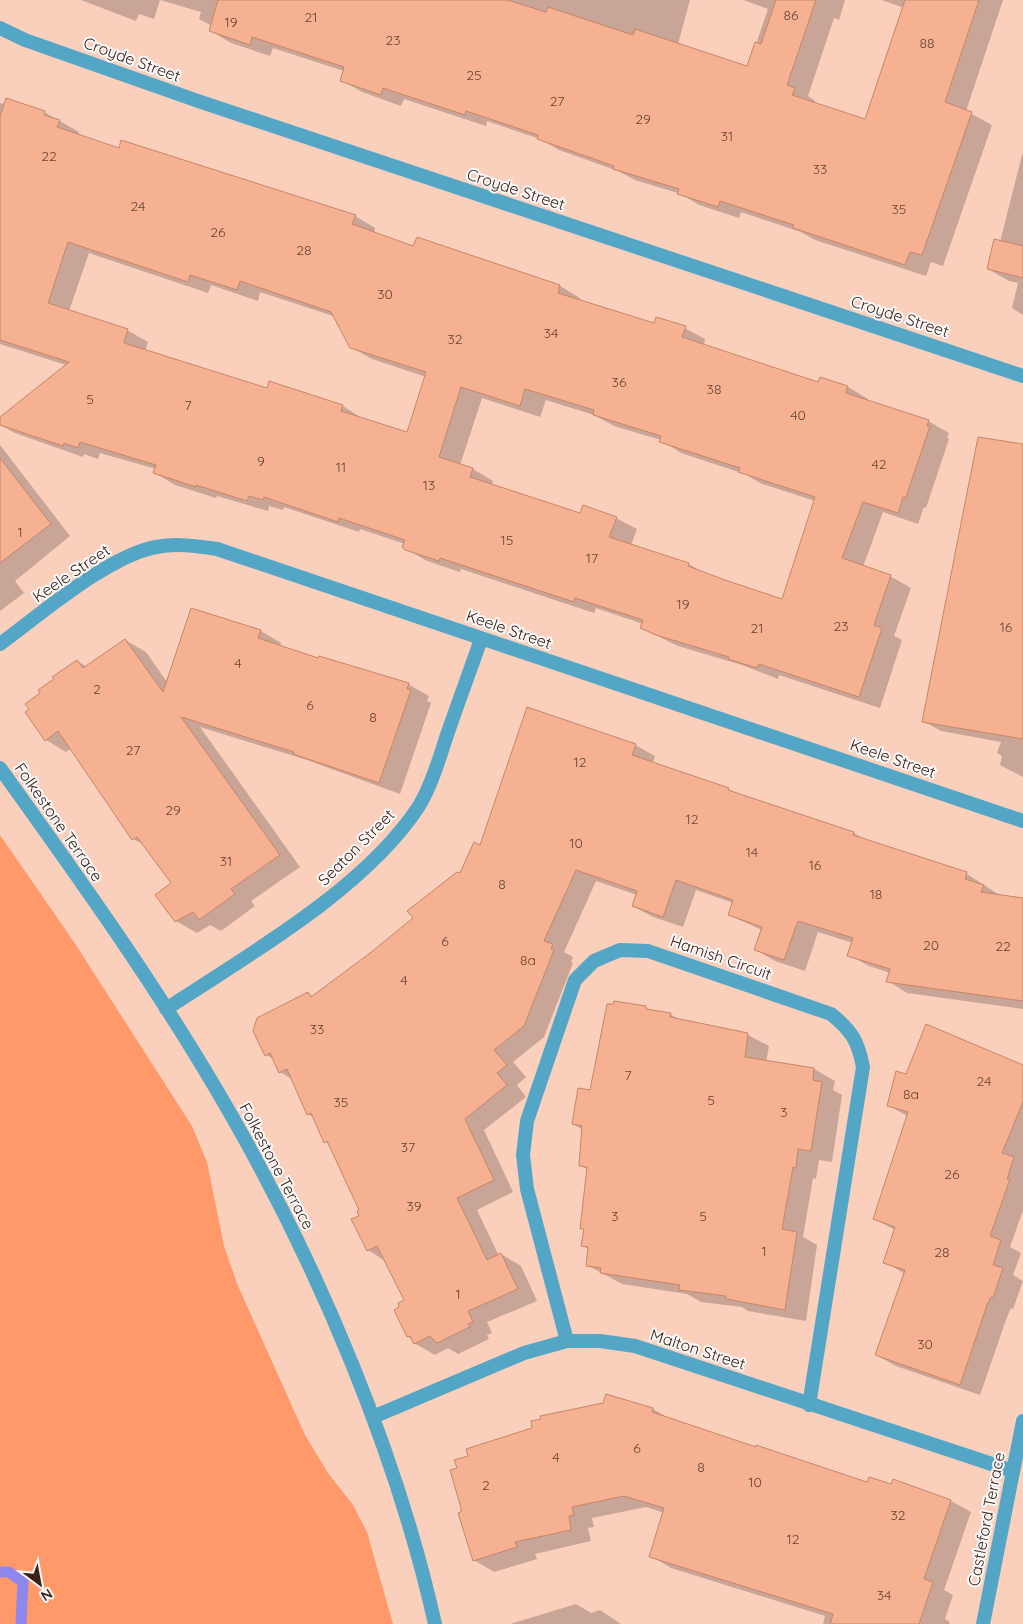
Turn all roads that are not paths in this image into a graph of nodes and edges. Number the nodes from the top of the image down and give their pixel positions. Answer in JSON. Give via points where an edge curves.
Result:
{"nodes":[{"id":1,"x":0,"y":28,"type":"edge"},
{"id":2,"x":1023,"y":376,"type":"edge"},
{"id":3,"x":481,"y":639,"type":"junction"},
{"id":4,"x":0,"y":644,"type":"edge"},
{"id":5,"x":0,"y":768,"type":"edge"},
{"id":6,"x":1023,"y":821,"type":"edge"},
{"id":7,"x":166,"y":1009,"type":"junction"},
{"id":8,"x":567,"y":1342,"type":"junction"},
{"id":9,"x":809,"y":1405,"type":"junction"},
{"id":10,"x":373,"y":1417,"type":"junction"},
{"id":11,"x":1023,"y":1421,"type":"edge"},
{"id":12,"x":1013,"y":1470,"type":"junction"},
{"id":13,"x":435,"y":1624,"type":"edge"},
{"id":14,"x":983,"y":1624,"type":"edge"}],
"edges":[{"from":1,"to":2,"type":"street","name":"Croyde Street","via":[[25,40],[198,101]]},
{"from":3,"to":4,"type":"street","name":"Keele Street","via":[[217,549],[187,545],[156,547],[130,555],[105,568]]},
{"from":3,"to":6,"type":"street","name":"Keele Street"},
{"from":3,"to":7,"type":"street","name":"Seaton Street","via":[[434,775],[419,805],[399,832],[367,864],[290,928]]},
{"from":5,"to":7,"type":"street","name":"Folkestone Terrace"},
{"from":7,"to":10,"type":"street","name":"Folkestone Terrace","via":[[234,1119],[273,1191]]},
{"from":8,"to":9,"type":"street","name":"Malton Street","via":[[600,1340],[635,1346]]},
{"from":8,"to":9,"type":"street","name":"Hamish Circuit","via":[[528,1189],[523,1155],[527,1122],[575,980],[594,961],[620,950],[648,950],[831,1014],[848,1028],[859,1048],[863,1067]]},
{"from":8,"to":10,"type":"street","name":"Malton Street","via":[[524,1352]]},
{"from":9,"to":12,"type":"street","name":"Malton Street"},
{"from":10,"to":13,"type":"street","name":"Folkestone Terrace","via":[[407,1520]]},
{"from":11,"to":12,"type":"street","name":"Castleford Terrace"},
{"from":12,"to":14,"type":"street","name":"Castleford Terrace"}]}
